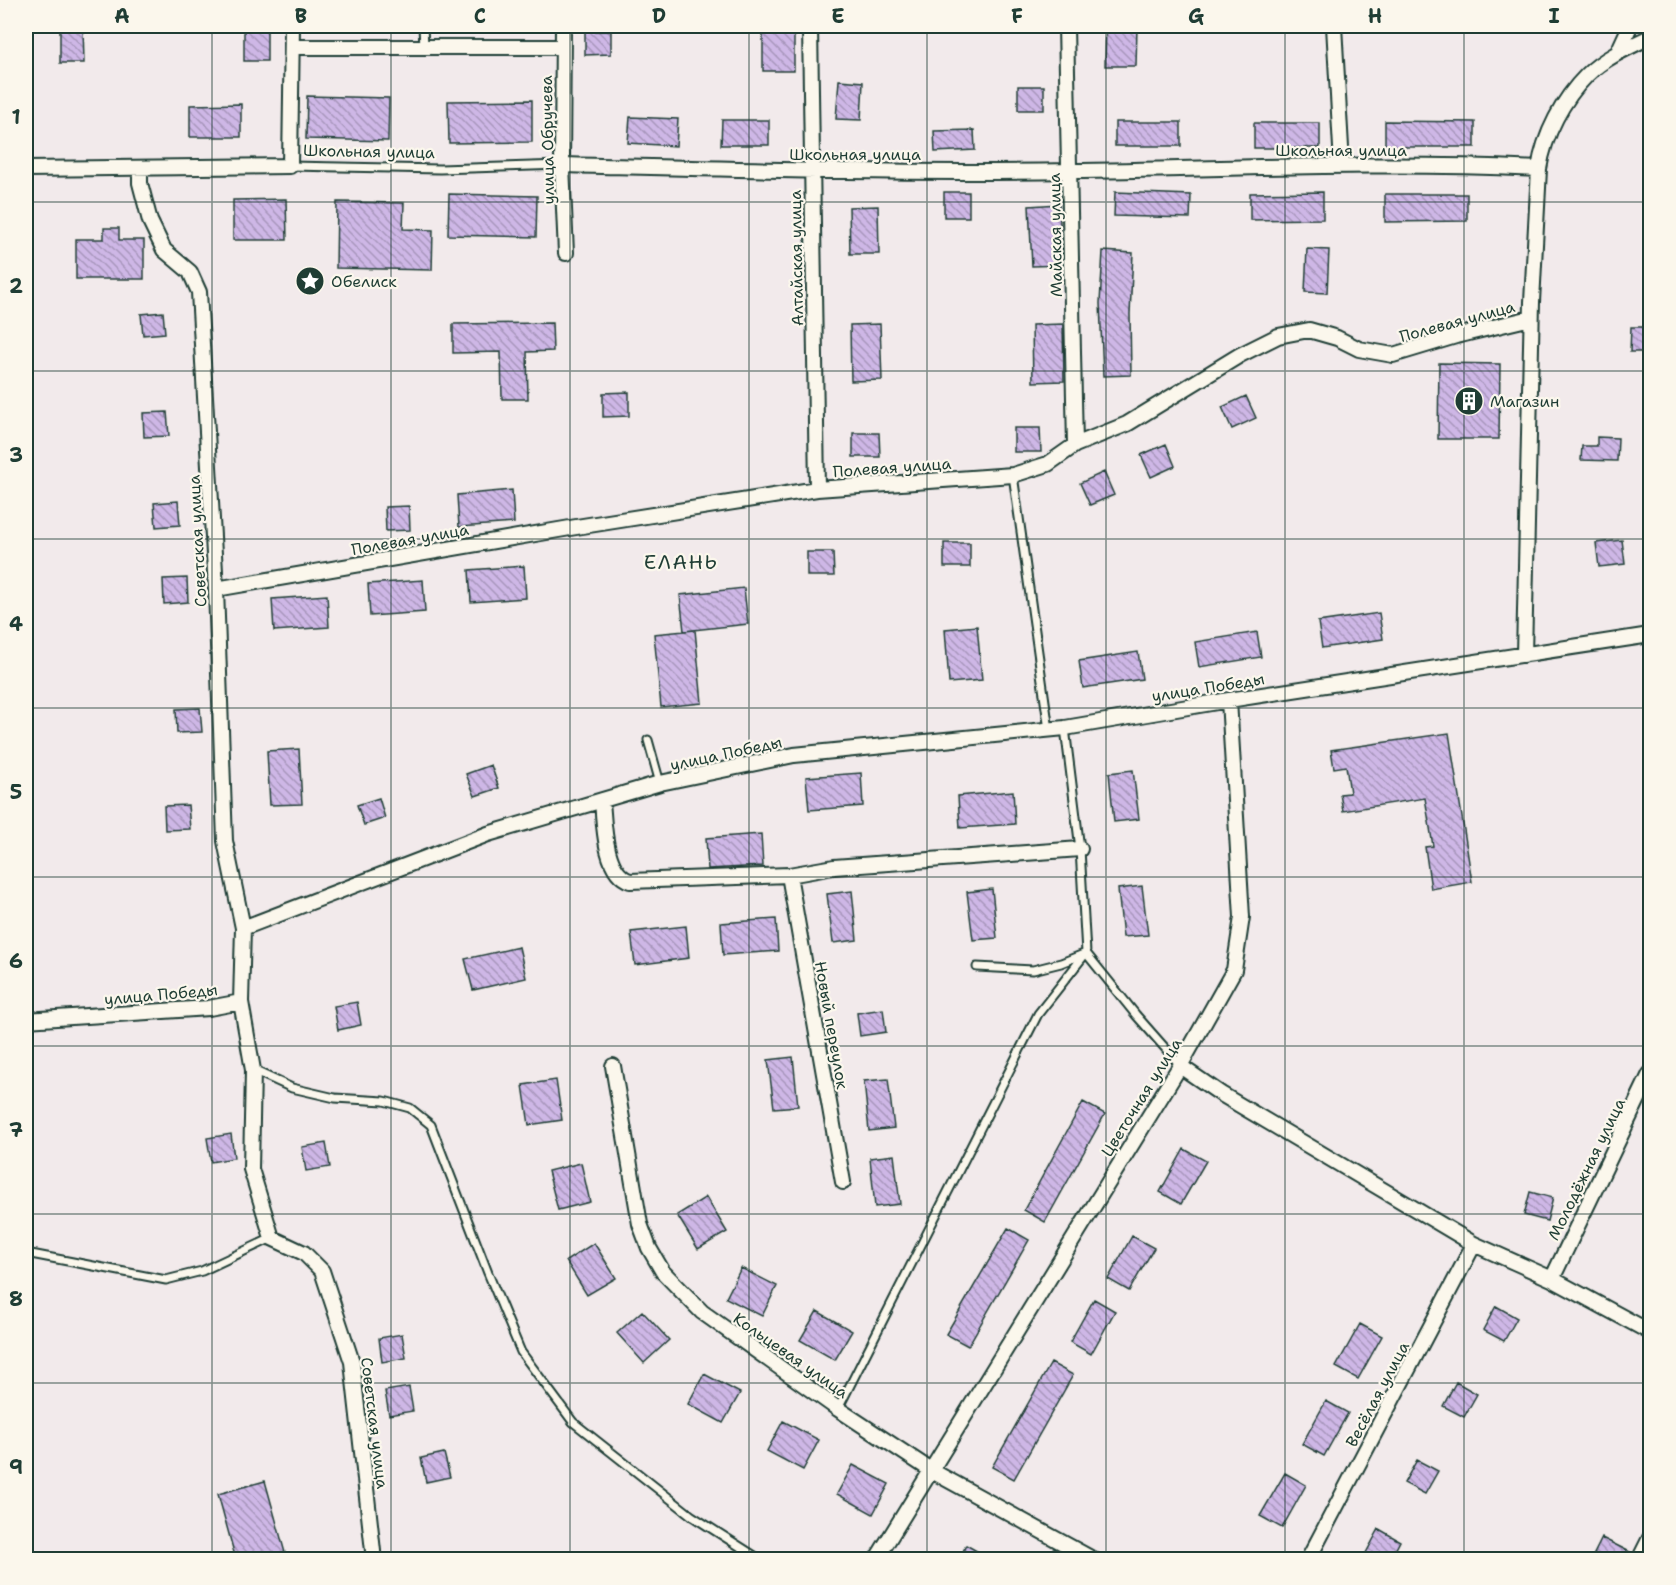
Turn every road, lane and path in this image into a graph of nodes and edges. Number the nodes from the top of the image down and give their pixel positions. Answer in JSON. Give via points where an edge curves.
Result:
{"nodes":[{"id":1,"x":292,"y":26,"type":"edge"},
{"id":2,"x":423,"y":26,"type":"edge"},
{"id":3,"x":563,"y":26,"type":"edge"},
{"id":4,"x":810,"y":26,"type":"edge"},
{"id":5,"x":1066,"y":26,"type":"edge"},
{"id":6,"x":1334,"y":26,"type":"edge"},
{"id":7,"x":1630,"y":26,"type":"edge"},
{"id":8,"x":1650,"y":37,"type":"edge"},
{"id":9,"x":292,"y":47,"type":"junction"},
{"id":10,"x":424,"y":47,"type":"junction"},
{"id":11,"x":562,"y":47,"type":"junction"},
{"id":12,"x":1618,"y":52,"type":"junction"},
{"id":13,"x":562,"y":165,"type":"junction"},
{"id":14,"x":1342,"y":165,"type":"junction"},
{"id":15,"x":290,"y":166,"type":"junction"},
{"id":16,"x":26,"y":169,"type":"edge"},
{"id":17,"x":140,"y":169,"type":"junction"},
{"id":18,"x":1539,"y":169,"type":"junction"},
{"id":19,"x":810,"y":170,"type":"junction"},
{"id":20,"x":1070,"y":171,"type":"junction"},
{"id":21,"x":566,"y":254,"type":"dead end"},
{"id":22,"x":1532,"y":318,"type":"junction"},
{"id":23,"x":1075,"y":445,"type":"junction"},
{"id":24,"x":1013,"y":475,"type":"junction"},
{"id":25,"x":817,"y":489,"type":"junction"},
{"id":26,"x":216,"y":589,"type":"junction"},
{"id":27,"x":1650,"y":635,"type":"edge"},
{"id":28,"x":1524,"y":655,"type":"junction"},
{"id":29,"x":1229,"y":700,"type":"junction"},
{"id":30,"x":1065,"y":728,"type":"junction"},
{"id":31,"x":1049,"y":730,"type":"junction"},
{"id":32,"x":648,"y":740,"type":"dead end"},
{"id":33,"x":660,"y":783,"type":"junction"},
{"id":34,"x":602,"y":800,"type":"junction"},
{"id":35,"x":1080,"y":849,"type":"junction"},
{"id":36,"x":789,"y":875,"type":"junction"},
{"id":37,"x":243,"y":928,"type":"junction"},
{"id":38,"x":1086,"y":953,"type":"junction"},
{"id":39,"x":977,"y":967,"type":"dead end"},
{"id":40,"x":241,"y":1002,"type":"junction"},
{"id":41,"x":26,"y":1020,"type":"edge"},
{"id":42,"x":613,"y":1066,"type":"dead end"},
{"id":43,"x":1180,"y":1066,"type":"junction"},
{"id":44,"x":253,"y":1070,"type":"junction"},
{"id":45,"x":1650,"y":1074,"type":"edge"},
{"id":46,"x":843,"y":1182,"type":"dead end"},
{"id":47,"x":272,"y":1238,"type":"junction"},
{"id":48,"x":1474,"y":1244,"type":"junction"},
{"id":49,"x":26,"y":1253,"type":"edge"},
{"id":50,"x":1552,"y":1279,"type":"junction"},
{"id":51,"x":1650,"y":1332,"type":"edge"},
{"id":52,"x":838,"y":1409,"type":"junction"},
{"id":53,"x":932,"y":1471,"type":"junction"},
{"id":54,"x":1650,"y":1538,"type":"edge"},
{"id":55,"x":374,"y":1560,"type":"edge"},
{"id":56,"x":761,"y":1560,"type":"edge"},
{"id":57,"x":876,"y":1560,"type":"edge"},
{"id":58,"x":1094,"y":1560,"type":"edge"},
{"id":59,"x":1308,"y":1560,"type":"edge"},
{"id":60,"x":1639,"y":1560,"type":"edge"}],
"edges":[{"from":1,"to":9,"type":"street"},
{"from":2,"to":10,"type":"lane"},
{"from":3,"to":11,"type":"street","name":"улица Обручева"},
{"from":4,"to":19,"type":"street","name":"Алтайская улица"},
{"from":5,"to":20,"type":"street","name":"Майская улица"},
{"from":6,"to":14,"type":"street"},
{"from":7,"to":12,"type":"street"},
{"from":8,"to":12,"type":"street"},
{"from":9,"to":10,"type":"street"},
{"from":9,"to":15,"type":"street"},
{"from":10,"to":11,"type":"street"},
{"from":11,"to":13,"type":"street","name":"улица Обручева"},
{"from":12,"to":18,"type":"street","via":[[1587,75],[1567,101],[1550,128]]},
{"from":13,"to":15,"type":"lane","name":"Школьная улица","via":[[440,169]]},
{"from":13,"to":19,"type":"street","name":"Школьная улица"},
{"from":13,"to":21,"type":"street","name":"улица Обручева"},
{"from":14,"to":18,"type":"street","name":"Школьная улица"},
{"from":14,"to":20,"type":"street","name":"Школьная улица"},
{"from":15,"to":17,"type":"street","name":"Школьная улица"},
{"from":16,"to":17,"type":"street","name":"Школьная улица"},
{"from":17,"to":26,"type":"street","name":"Советская улица","via":[[150,222],[164,250],[190,272],[199,292]]},
{"from":18,"to":22,"type":"street"},
{"from":19,"to":20,"type":"street","name":"Школьная улица"},
{"from":19,"to":25,"type":"street","name":"Алтайская улица"},
{"from":20,"to":23,"type":"street","name":"Майская улица"},
{"from":22,"to":23,"type":"street","name":"Полевая улица","via":[[1393,355],[1359,349],[1310,330],[1278,336],[1127,424]]},
{"from":22,"to":28,"type":"street"},
{"from":23,"to":24,"type":"street","name":"Полевая улица","via":[[1048,464]]},
{"from":24,"to":25,"type":"street","name":"Полевая улица"},
{"from":24,"to":31,"type":"lane"},
{"from":25,"to":26,"type":"street","name":"Полевая улица"},
{"from":26,"to":37,"type":"street","name":"Советская улица","via":[[225,842]]},
{"from":27,"to":28,"type":"street","name":"улица Победы"},
{"from":28,"to":29,"type":"street","name":"улица Победы"},
{"from":29,"to":30,"type":"street","name":"улица Победы"},
{"from":29,"to":43,"type":"street","name":"Цветочная улица","via":[[1242,916],[1234,970]]},
{"from":30,"to":31,"type":"street","name":"улица Победы"},
{"from":30,"to":35,"type":"lane"},
{"from":31,"to":33,"type":"street","name":"улица Победы","via":[[794,755]]},
{"from":32,"to":33,"type":"lane"},
{"from":33,"to":34,"type":"street","name":"улица Победы"},
{"from":34,"to":36,"type":"street","via":[[606,843],[613,864],[624,879]]},
{"from":34,"to":37,"type":"street","name":"улица Победы","via":[[488,834]]},
{"from":35,"to":36,"type":"street","via":[[834,867]]},
{"from":35,"to":38,"type":"lane"},
{"from":36,"to":46,"type":"street","name":"Новый переулок"},
{"from":37,"to":40,"type":"street","name":"улица Победы"},
{"from":38,"to":39,"type":"lane","via":[[1033,970]]},
{"from":38,"to":43,"type":"lane"},
{"from":38,"to":52,"type":"lane","via":[[1038,1014]]},
{"from":40,"to":41,"type":"street","name":"улица Победы","via":[[208,1008]]},
{"from":40,"to":44,"type":"street"},
{"from":42,"to":52,"type":"street","name":"Кольцевая улица","via":[[640,1224],[663,1272],[702,1312]]},
{"from":43,"to":48,"type":"street"},
{"from":43,"to":53,"type":"street","name":"Цветочная улица"},
{"from":44,"to":47,"type":"street","via":[[251,1169]]},
{"from":44,"to":56,"type":"lane","via":[[292,1088],[410,1108],[430,1125],[520,1352],[573,1422],[692,1516]]},
{"from":45,"to":50,"type":"street","name":"Молодёжная улица"},
{"from":47,"to":49,"type":"lane","via":[[202,1271],[166,1280]]},
{"from":47,"to":55,"type":"street","name":"Советская улица","via":[[304,1253],[322,1271],[352,1362]]},
{"from":48,"to":50,"type":"street"},
{"from":48,"to":59,"type":"street","name":"Весёлая улица"},
{"from":50,"to":51,"type":"street"},
{"from":52,"to":53,"type":"street","name":"Кольцевая улица"},
{"from":53,"to":57,"type":"street","name":"Цветочная улица"},
{"from":53,"to":58,"type":"street","name":"Кольцевая улица"},
{"from":54,"to":60,"type":"street"}]}
